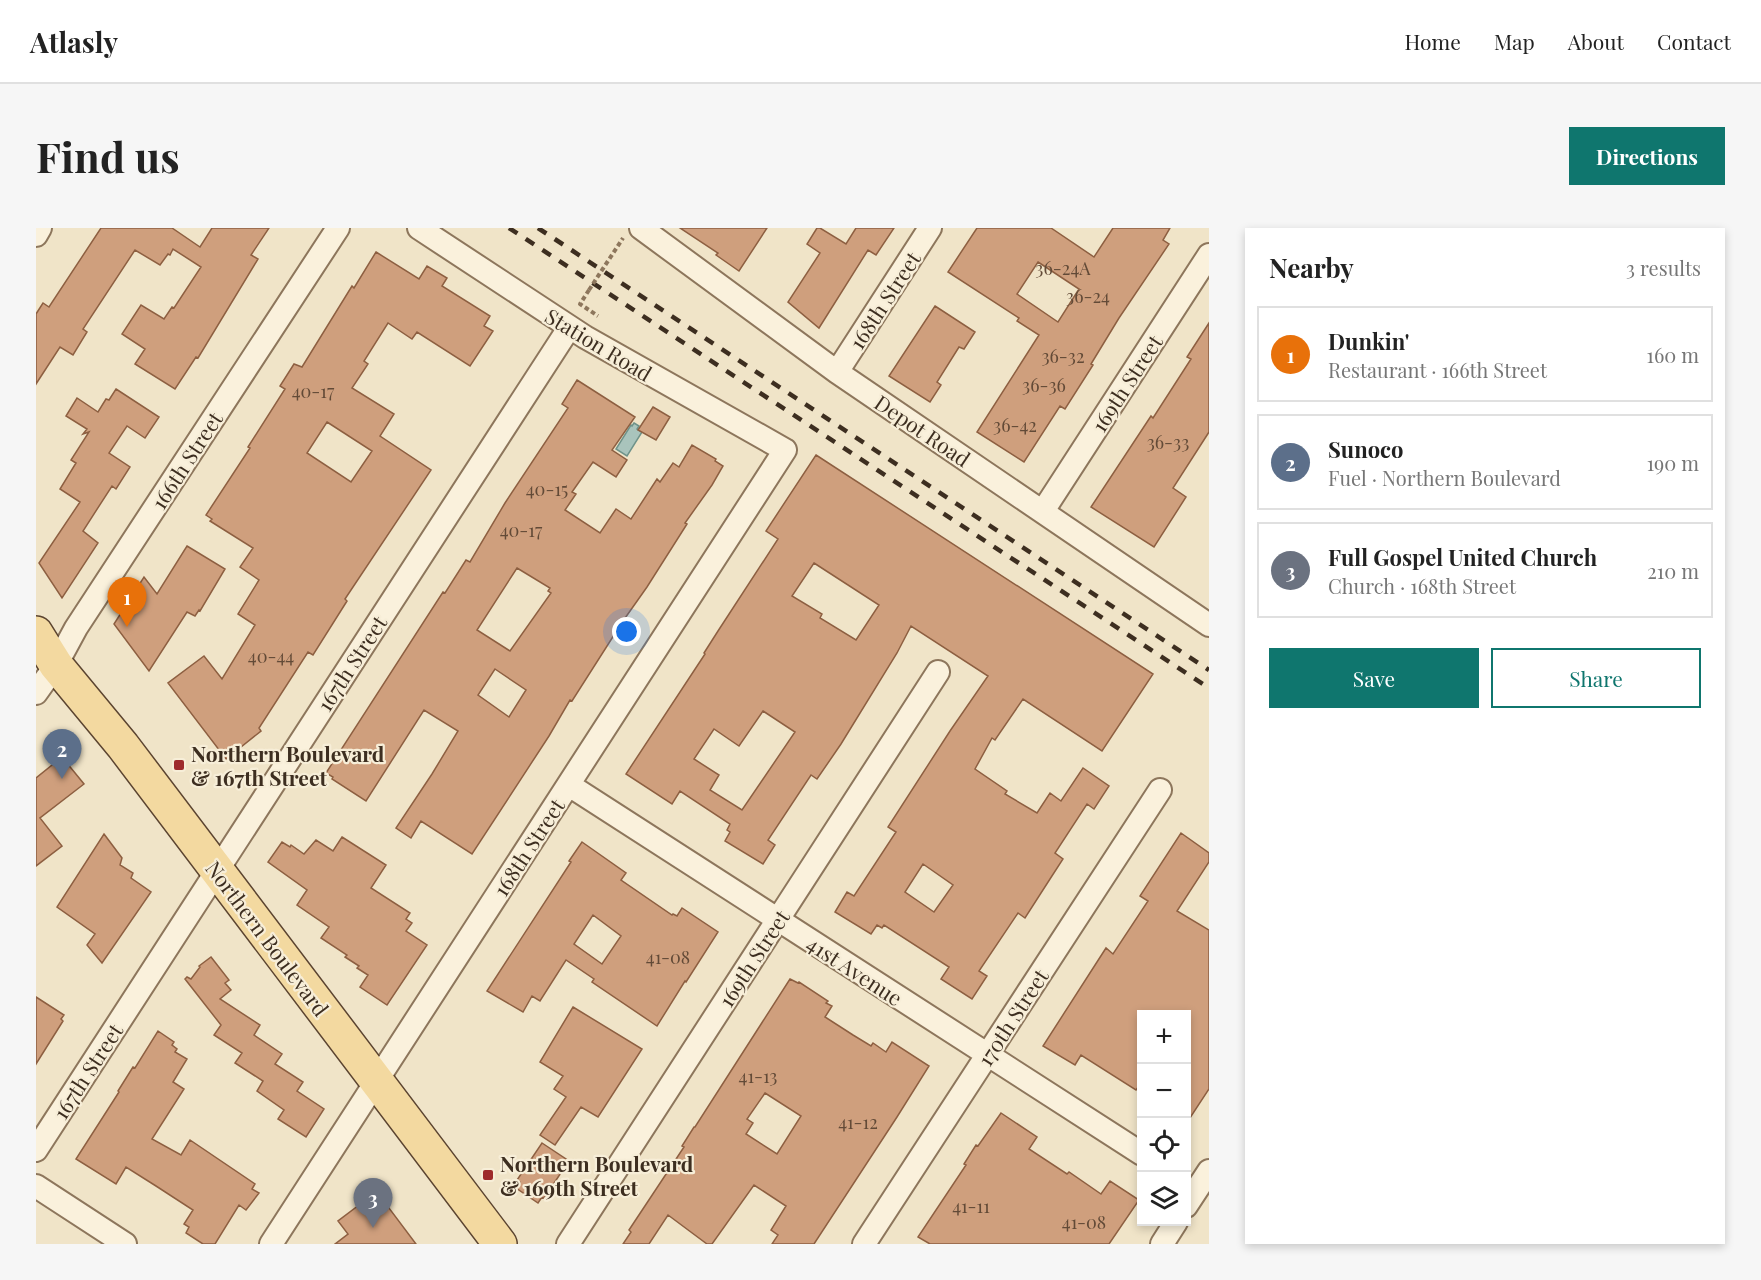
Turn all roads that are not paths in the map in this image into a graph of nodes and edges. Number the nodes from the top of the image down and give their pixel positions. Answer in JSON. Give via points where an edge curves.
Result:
{"nodes":[{"id":1,"x":40,"y":228,"type":"edge"},
{"id":2,"x":338,"y":228,"type":"edge"},
{"id":3,"x":419,"y":228,"type":"edge"},
{"id":4,"x":930,"y":228,"type":"edge"},
{"id":5,"x":632,"y":233,"type":"edge"},
{"id":6,"x":36,"y":235,"type":"edge"},
{"id":7,"x":1209,"y":255,"type":"edge"},
{"id":8,"x":569,"y":328,"type":"junction"},
{"id":9,"x":837,"y":372,"type":"junction"},
{"id":10,"x":785,"y":450,"type":"joint"},
{"id":11,"x":1043,"y":511,"type":"junction"},
{"id":12,"x":1209,"y":625,"type":"edge"},
{"id":13,"x":36,"y":633,"type":"edge"},
{"id":14,"x":56,"y":665,"type":"junction"},
{"id":15,"x":938,"y":672,"type":"dead end"},
{"id":16,"x":36,"y":693,"type":"edge"},
{"id":17,"x":569,"y":785,"type":"junction"},
{"id":18,"x":1160,"y":790,"type":"dead end"},
{"id":19,"x":217,"y":870,"type":"junction"},
{"id":20,"x":777,"y":920,"type":"junction"},
{"id":21,"x":987,"y":1055,"type":"junction"},
{"id":22,"x":377,"y":1082,"type":"junction"},
{"id":23,"x":36,"y":1150,"type":"edge"},
{"id":24,"x":1137,"y":1151,"type":"edge"},
{"id":25,"x":1209,"y":1171,"type":"edge"},
{"id":26,"x":36,"y":1186,"type":"edge"},
{"id":27,"x":1191,"y":1192,"type":"edge"},
{"id":28,"x":1173,"y":1226,"type":"edge"},
{"id":29,"x":126,"y":1244,"type":"edge"},
{"id":30,"x":271,"y":1244,"type":"edge"},
{"id":31,"x":500,"y":1244,"type":"edge"},
{"id":32,"x":568,"y":1244,"type":"edge"},
{"id":33,"x":864,"y":1244,"type":"edge"},
{"id":34,"x":1162,"y":1244,"type":"edge"}],
"edges":[{"from":1,"to":6,"type":"street"},
{"from":2,"to":14,"type":"street","name":"166th Street","via":[[76,628]]},
{"from":3,"to":8,"type":"street","name":"Station Road"},
{"from":4,"to":9,"type":"street","name":"168th Street"},
{"from":5,"to":9,"type":"street","name":"Depot Road"},
{"from":7,"to":11,"type":"street","name":"169th Street"},
{"from":8,"to":10,"type":"street","name":"Station Road"},
{"from":8,"to":19,"type":"street","name":"167th Street"},
{"from":9,"to":11,"type":"street","name":"Depot Road"},
{"from":10,"to":17,"type":"street","name":"168th Street"},
{"from":11,"to":12,"type":"street","name":"Depot Road"},
{"from":13,"to":14,"type":"main road","name":"Northern Boulevard"},
{"from":14,"to":16,"type":"street","name":"166th Street"},
{"from":14,"to":19,"type":"main road","name":"Northern Boulevard"},
{"from":15,"to":20,"type":"street","name":"169th Street"},
{"from":17,"to":20,"type":"street","name":"41st Avenue"},
{"from":17,"to":22,"type":"street","name":"168th Street"},
{"from":18,"to":21,"type":"street","name":"170th Street"},
{"from":19,"to":22,"type":"main road","name":"Northern Boulevard"},
{"from":19,"to":23,"type":"street","name":"167th Street"},
{"from":20,"to":21,"type":"street","name":"41st Avenue"},
{"from":20,"to":32,"type":"street","name":"169th Street"},
{"from":21,"to":24,"type":"street","name":"41st Avenue"},
{"from":21,"to":33,"type":"street","name":"170th Street"},
{"from":22,"to":30,"type":"street","name":"168th Street"},
{"from":22,"to":31,"type":"main road","name":"Northern Boulevard"},
{"from":25,"to":27,"type":"street"},
{"from":26,"to":29,"type":"street"},
{"from":28,"to":34,"type":"street"}]}
